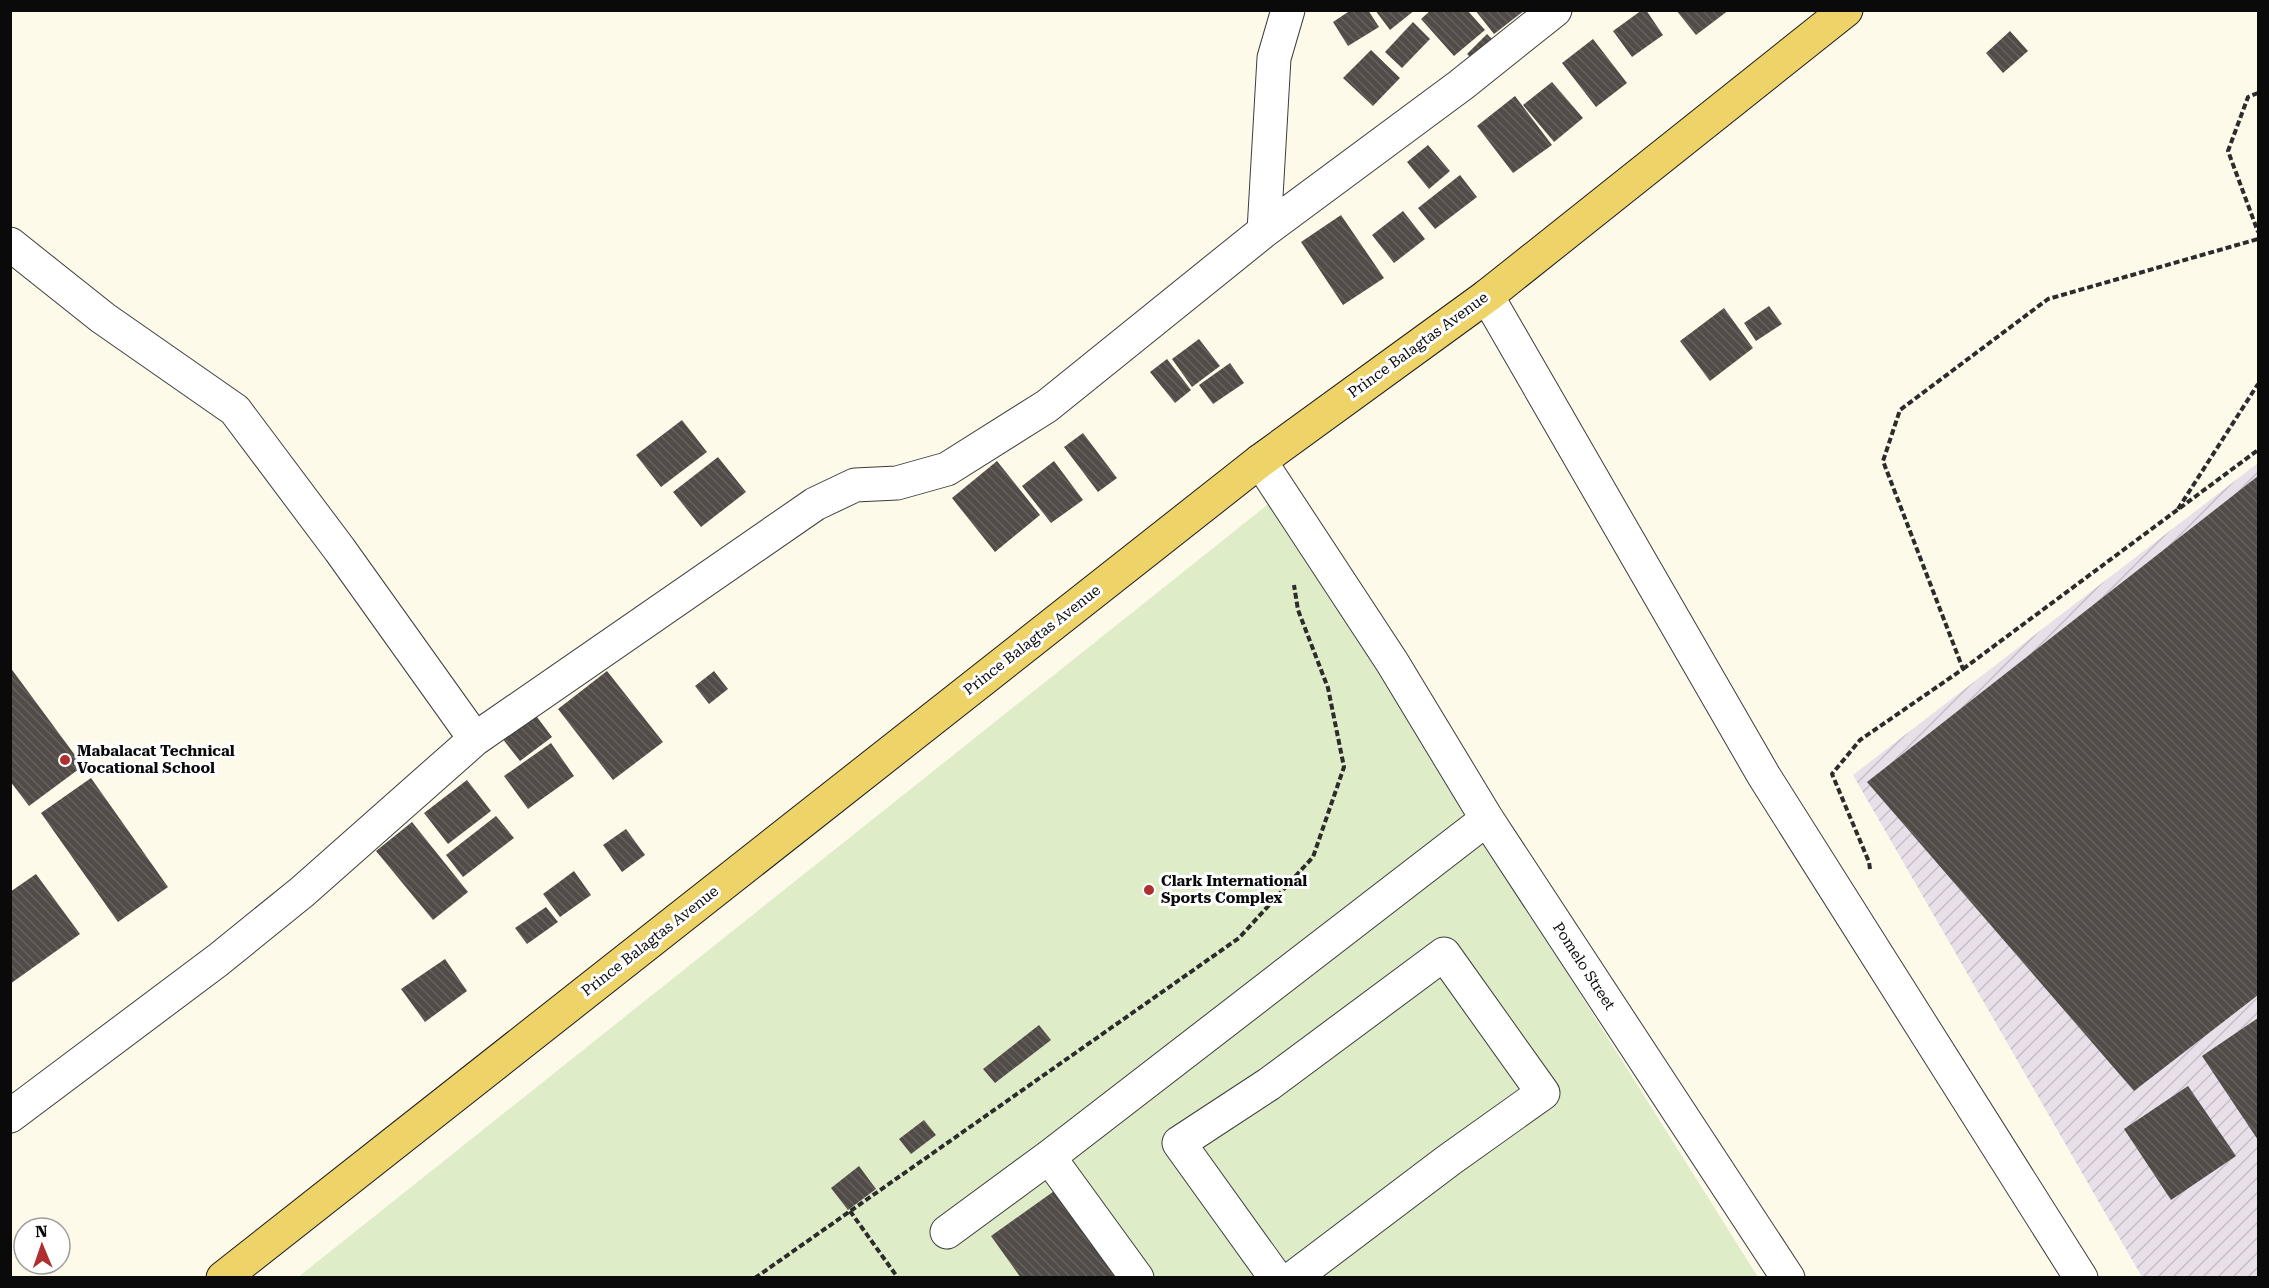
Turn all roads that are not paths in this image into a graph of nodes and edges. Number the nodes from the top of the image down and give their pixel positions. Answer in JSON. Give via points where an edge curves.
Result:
{"nodes":[{"id":1,"x":1288,"y":10,"type":"edge"},
{"id":2,"x":1555,"y":10,"type":"edge"},
{"id":3,"x":1846,"y":10,"type":"edge"},
{"id":4,"x":1264,"y":231,"type":"junction"},
{"id":5,"x":10,"y":244,"type":"edge"},
{"id":6,"x":1487,"y":296,"type":"junction"},
{"id":7,"x":1260,"y":461,"type":"junction"},
{"id":8,"x":475,"y":739,"type":"junction"},
{"id":9,"x":1488,"y":819,"type":"junction"},
{"id":10,"x":10,"y":1116,"type":"edge"},
{"id":11,"x":1049,"y":1157,"type":"junction"},
{"id":12,"x":947,"y":1232,"type":"dead end"},
{"id":13,"x":222,"y":1278,"type":"edge"},
{"id":14,"x":1137,"y":1278,"type":"edge"},
{"id":15,"x":1276,"y":1278,"type":"edge"},
{"id":16,"x":1293,"y":1278,"type":"edge"},
{"id":17,"x":1788,"y":1278,"type":"edge"},
{"id":18,"x":2082,"y":1278,"type":"edge"}],
"edges":[{"from":1,"to":4,"type":"street","via":[[1274,58]]},
{"from":2,"to":4,"type":"street"},
{"from":3,"to":6,"type":"main road","name":"Prince Balagtas Avenue"},
{"from":4,"to":8,"type":"street","via":[[1047,406],[947,470],[897,483],[855,485],[816,504]]},
{"from":5,"to":8,"type":"street","via":[[103,318],[235,410]]},
{"from":6,"to":7,"type":"main road","name":"Prince Balagtas Avenue"},
{"from":6,"to":18,"type":"street","via":[[1764,776]]},
{"from":7,"to":9,"type":"street","name":"Pomelo Street"},
{"from":7,"to":13,"type":"main road","name":"Prince Balagtas Avenue"},
{"from":8,"to":10,"type":"street","via":[[302,892]]},
{"from":9,"to":11,"type":"street"},
{"from":9,"to":17,"type":"street","name":"Pomelo Street"},
{"from":11,"to":12,"type":"street"},
{"from":11,"to":14,"type":"street"},
{"from":15,"to":16,"type":"street","via":[[1179,1143],[1269,1084],[1444,954],[1543,1093]]}]}
